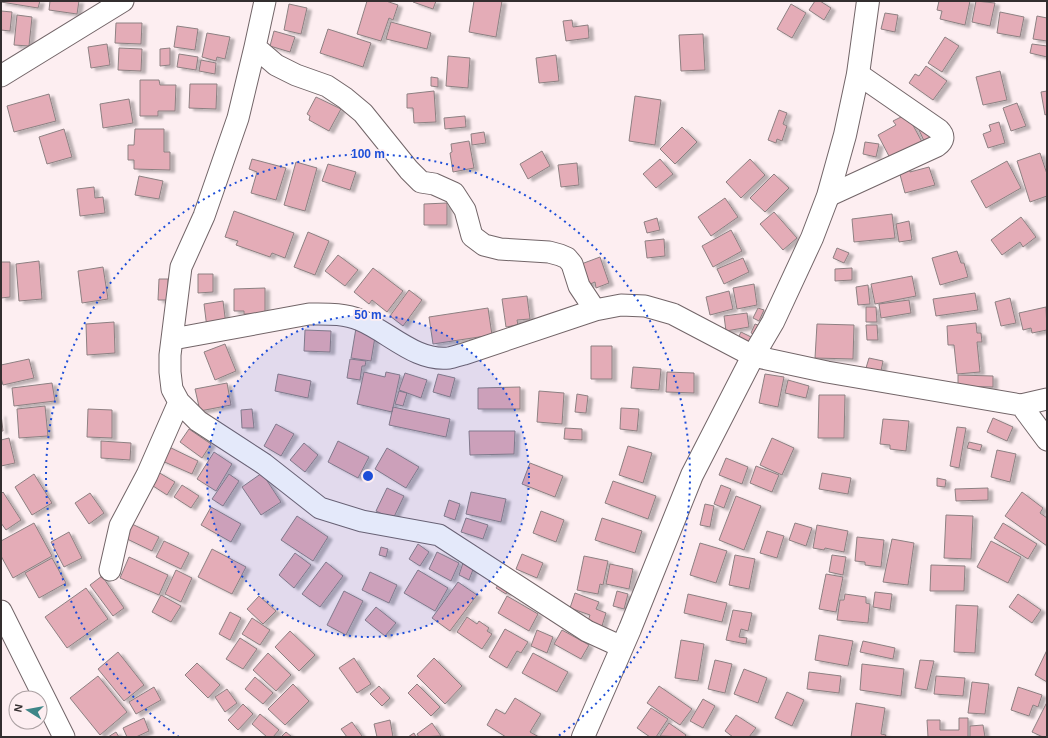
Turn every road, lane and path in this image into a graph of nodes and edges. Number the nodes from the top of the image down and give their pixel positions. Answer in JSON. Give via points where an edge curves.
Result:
{"nodes":[{"id":1,"x":123,"y":1,"type":"edge"},
{"id":2,"x":265,"y":1,"type":"edge"},
{"id":3,"x":868,"y":1,"type":"edge"},
{"id":4,"x":255,"y":47,"type":"junction"},
{"id":5,"x":858,"y":74,"type":"junction"},
{"id":6,"x":1,"y":76,"type":"edge"},
{"id":7,"x":828,"y":196,"type":"junction"},
{"id":8,"x":595,"y":310,"type":"junction"},
{"id":9,"x":172,"y":339,"type":"junction"},
{"id":10,"x":753,"y":356,"type":"junction"},
{"id":11,"x":1047,"y":399,"type":"edge"},
{"id":12,"x":179,"y":402,"type":"junction"},
{"id":13,"x":1021,"y":405,"type":"junction"},
{"id":14,"x":1047,"y":440,"type":"edge"},
{"id":15,"x":110,"y":570,"type":"dead end"},
{"id":16,"x":1,"y":610,"type":"edge"},
{"id":17,"x":622,"y":648,"type":"junction"},
{"id":18,"x":64,"y":737,"type":"edge"},
{"id":19,"x":583,"y":737,"type":"edge"}],
"edges":[{"from":1,"to":6,"type":"street"},
{"from":2,"to":4,"type":"street"},
{"from":3,"to":5,"type":"street"},
{"from":4,"to":8,"type":"street","via":[[276,65],[327,86],[363,113],[421,182],[434,184],[454,193],[465,210],[472,236],[484,245],[500,249],[549,252],[567,258],[572,264],[579,286]]},
{"from":4,"to":9,"type":"street","via":[[238,118],[226,154],[204,216],[181,267]]},
{"from":5,"to":7,"type":"street"},
{"from":5,"to":7,"type":"street","via":[[939,130],[943,138],[937,146]]},
{"from":7,"to":10,"type":"street","via":[[794,279]]},
{"from":8,"to":9,"type":"street","via":[[448,358],[412,350],[360,320],[328,314],[309,314]]},
{"from":8,"to":10,"type":"street","via":[[621,305],[645,306],[673,314]]},
{"from":9,"to":12,"type":"street","via":[[170,372],[172,389]]},
{"from":10,"to":13,"type":"street","via":[[827,372]]},
{"from":10,"to":17,"type":"street","via":[[692,475]]},
{"from":11,"to":13,"type":"street"},
{"from":12,"to":15,"type":"street","via":[[147,476],[120,526]]},
{"from":12,"to":17,"type":"street","via":[[198,421],[264,464],[320,508],[362,521],[440,535],[587,631]]},
{"from":13,"to":14,"type":"street"},
{"from":16,"to":18,"type":"street"},
{"from":17,"to":19,"type":"street"}]}
